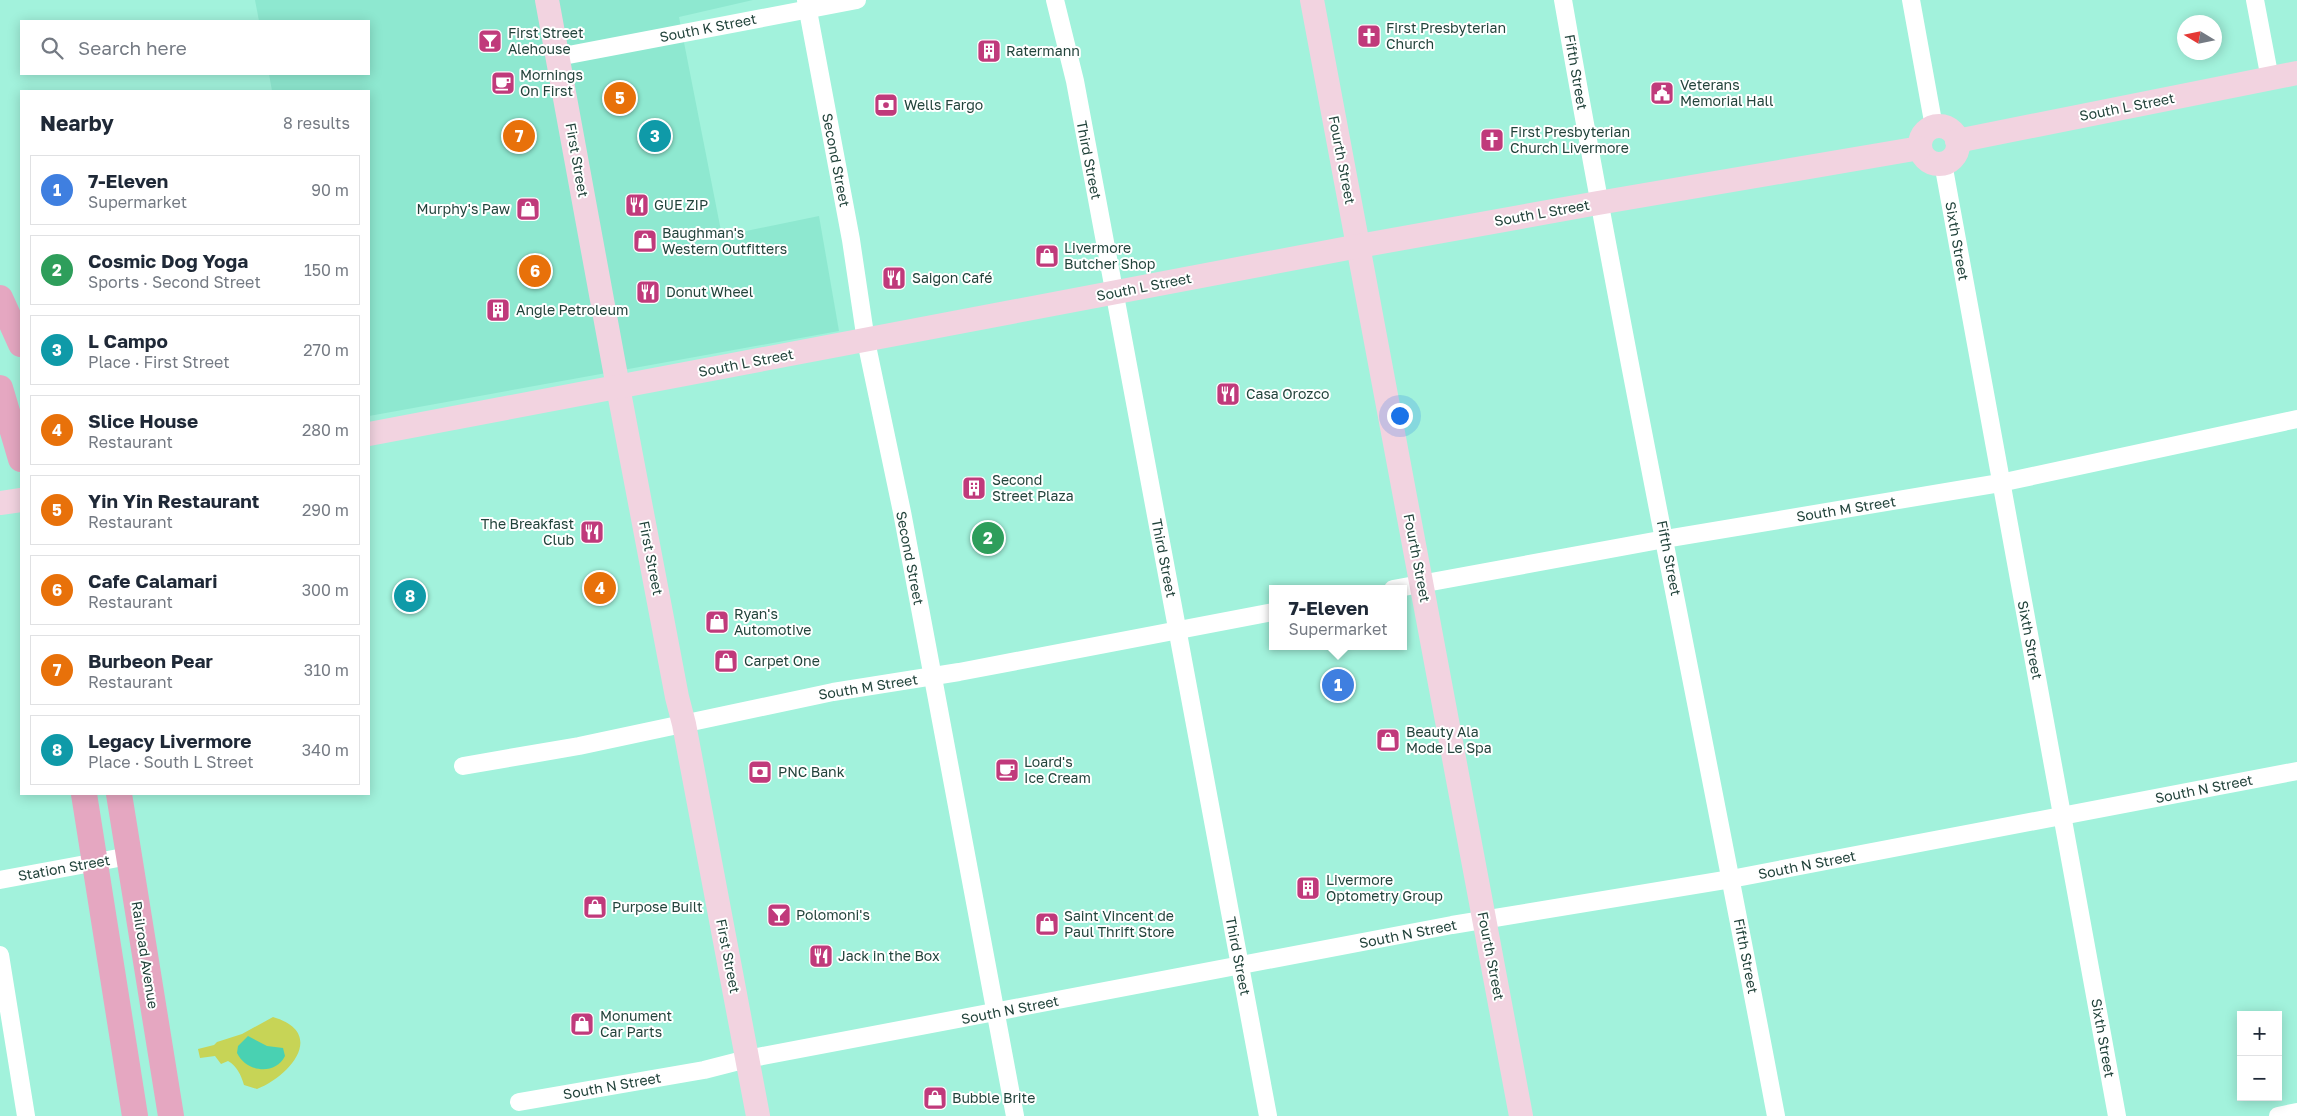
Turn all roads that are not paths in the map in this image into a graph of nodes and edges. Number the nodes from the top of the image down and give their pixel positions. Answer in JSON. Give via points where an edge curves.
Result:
{"nodes":[{"id":1,"x":547,"y":0,"type":"edge"},
{"id":2,"x":857,"y":0,"type":"edge"},
{"id":3,"x":1055,"y":0,"type":"edge"},
{"id":4,"x":1312,"y":0,"type":"edge"},
{"id":5,"x":1563,"y":0,"type":"edge"},
{"id":6,"x":1911,"y":0,"type":"edge"},
{"id":7,"x":2255,"y":0,"type":"edge"},
{"id":8,"x":807,"y":5,"type":"edge"},
{"id":9,"x":558,"y":57,"type":"junction"},
{"id":10,"x":2297,"y":73,"type":"edge"},
{"id":11,"x":2270,"y":79,"type":"junction"},
{"id":12,"x":1934,"y":127,"type":"junction"},
{"id":13,"x":1957,"y":141,"type":"junction"},
{"id":14,"x":1920,"y":148,"type":"junction"},
{"id":15,"x":1943,"y":164,"type":"junction"},
{"id":16,"x":1598,"y":203,"type":"junction"},
{"id":17,"x":1358,"y":246,"type":"junction"},
{"id":18,"x":1114,"y":293,"type":"junction"},
{"id":19,"x":0,"y":298,"type":"edge"},
{"id":20,"x":866,"y":341,"type":"junction"},
{"id":21,"x":20,"y":342,"type":"edge"},
{"id":22,"x":618,"y":387,"type":"junction"},
{"id":23,"x":0,"y":388,"type":"edge"},
{"id":24,"x":2297,"y":419,"type":"edge"},
{"id":25,"x":370,"y":434,"type":"edge"},
{"id":26,"x":20,"y":456,"type":"edge"},
{"id":27,"x":2000,"y":484,"type":"junction"},
{"id":28,"x":20,"y":500,"type":"edge"},
{"id":29,"x":0,"y":503,"type":"edge"},
{"id":30,"x":1665,"y":539,"type":"junction"},
{"id":31,"x":1422,"y":584,"type":"junction"},
{"id":32,"x":1407,"y":587,"type":"edge"},
{"id":33,"x":1269,"y":613,"type":"edge"},
{"id":34,"x":1177,"y":630,"type":"junction"},
{"id":35,"x":932,"y":676,"type":"junction"},
{"id":36,"x":684,"y":724,"type":"junction"},
{"id":37,"x":463,"y":766,"type":"dead end"},
{"id":38,"x":2297,"y":771,"type":"edge"},
{"id":39,"x":84,"y":795,"type":"edge"},
{"id":40,"x":119,"y":795,"type":"edge"},
{"id":41,"x":2064,"y":815,"type":"junction"},
{"id":42,"x":129,"y":856,"type":"junction"},
{"id":43,"x":95,"y":863,"type":"junction"},
{"id":44,"x":1731,"y":879,"type":"junction"},
{"id":45,"x":0,"y":880,"type":"edge"},
{"id":46,"x":1484,"y":920,"type":"junction"},
{"id":47,"x":0,"y":955,"type":"edge"},
{"id":48,"x":1240,"y":966,"type":"junction"},
{"id":49,"x":995,"y":1012,"type":"junction"},
{"id":50,"x":747,"y":1060,"type":"junction"},
{"id":51,"x":519,"y":1102,"type":"dead end"},
{"id":52,"x":2297,"y":1112,"type":"edge"},
{"id":53,"x":26,"y":1116,"type":"edge"},
{"id":54,"x":135,"y":1116,"type":"edge"},
{"id":55,"x":171,"y":1116,"type":"edge"},
{"id":56,"x":758,"y":1116,"type":"edge"},
{"id":57,"x":1015,"y":1116,"type":"edge"},
{"id":58,"x":1268,"y":1116,"type":"edge"},
{"id":59,"x":1521,"y":1116,"type":"edge"},
{"id":60,"x":1776,"y":1116,"type":"edge"},
{"id":61,"x":2117,"y":1116,"type":"edge"},
{"id":62,"x":2278,"y":1116,"type":"edge"}],
"edges":[{"from":1,"to":9,"type":"main road","name":"First Street"},
{"from":2,"to":8,"type":"street","name":"South K Street"},
{"from":3,"to":18,"type":"street","name":"Third Street","via":[[1074,81]]},
{"from":4,"to":17,"type":"main road","name":"Fourth Street"},
{"from":5,"to":16,"type":"street","name":"Fifth Street"},
{"from":6,"to":12,"type":"street"},
{"from":7,"to":11,"type":"street"},
{"from":8,"to":9,"type":"street","name":"South K Street"},
{"from":8,"to":20,"type":"street","name":"Second Street","via":[[851,240]]},
{"from":9,"to":22,"type":"main road","name":"First Street"},
{"from":10,"to":11,"type":"main road","name":"South L Street"},
{"from":11,"to":13,"type":"main road","name":"South L Street"},
{"from":12,"to":13,"type":"main road","via":[[1951,131]]},
{"from":12,"to":14,"type":"main road","via":[[1925,132]]},
{"from":13,"to":15,"type":"main road","via":[[1956,153]]},
{"from":14,"to":15,"type":"main road","via":[[1928,161]]},
{"from":14,"to":16,"type":"main road","name":"South L Street"},
{"from":15,"to":27,"type":"street","name":"Sixth Street"},
{"from":16,"to":17,"type":"main road","name":"South L Street"},
{"from":16,"to":30,"type":"street","name":"Fifth Street"},
{"from":17,"to":18,"type":"main road","name":"South L Street"},
{"from":17,"to":31,"type":"main road","name":"Fourth Street"},
{"from":18,"to":20,"type":"main road","name":"South L Street"},
{"from":18,"to":34,"type":"street","name":"Third Street"},
{"from":19,"to":21,"type":"main road"},
{"from":20,"to":22,"type":"main road","name":"South L Street"},
{"from":20,"to":35,"type":"street","name":"Second Street"},
{"from":22,"to":25,"type":"main road","name":"South L Street"},
{"from":22,"to":36,"type":"main road","name":"First Street"},
{"from":23,"to":26,"type":"main road"},
{"from":24,"to":27,"type":"street","name":"South M Street"},
{"from":27,"to":30,"type":"street","name":"South M Street"},
{"from":27,"to":41,"type":"street","name":"Sixth Street"},
{"from":28,"to":29,"type":"main road"},
{"from":30,"to":31,"type":"street","name":"South M Street"},
{"from":30,"to":44,"type":"street","name":"Fifth Street"},
{"from":31,"to":32,"type":"street","name":"South M Street"},
{"from":31,"to":46,"type":"main road","name":"Fourth Street"},
{"from":33,"to":34,"type":"street","name":"South M Street"},
{"from":34,"to":35,"type":"street","name":"South M Street"},
{"from":34,"to":48,"type":"street","name":"Third Street"},
{"from":35,"to":36,"type":"street","name":"South M Street","via":[[833,692]]},
{"from":35,"to":49,"type":"street","name":"Second Street"},
{"from":36,"to":37,"type":"street","name":"South M Street"},
{"from":36,"to":50,"type":"main road","name":"First Street"},
{"from":38,"to":41,"type":"street","name":"South N Street"},
{"from":39,"to":43,"type":"main road"},
{"from":40,"to":42,"type":"main road","name":"Railroad Avenue"},
{"from":41,"to":44,"type":"street","name":"South N Street"},
{"from":41,"to":61,"type":"street","name":"Sixth Street"},
{"from":42,"to":43,"type":"street","name":"Station Street"},
{"from":42,"to":55,"type":"main road","name":"Railroad Avenue"},
{"from":43,"to":45,"type":"street","name":"Station Street"},
{"from":43,"to":54,"type":"main road"},
{"from":44,"to":46,"type":"street","name":"South N Street"},
{"from":44,"to":60,"type":"street","name":"Fifth Street"},
{"from":46,"to":48,"type":"street","name":"South N Street"},
{"from":46,"to":59,"type":"main road","name":"Fourth Street"},
{"from":47,"to":53,"type":"street"},
{"from":48,"to":49,"type":"street","name":"South N Street"},
{"from":48,"to":58,"type":"street","name":"Third Street"},
{"from":49,"to":50,"type":"street","name":"South N Street"},
{"from":49,"to":57,"type":"street","name":"Second Street"},
{"from":50,"to":51,"type":"street","name":"South N Street"},
{"from":50,"to":56,"type":"main road","name":"First Street"},
{"from":52,"to":62,"type":"street"}]}
